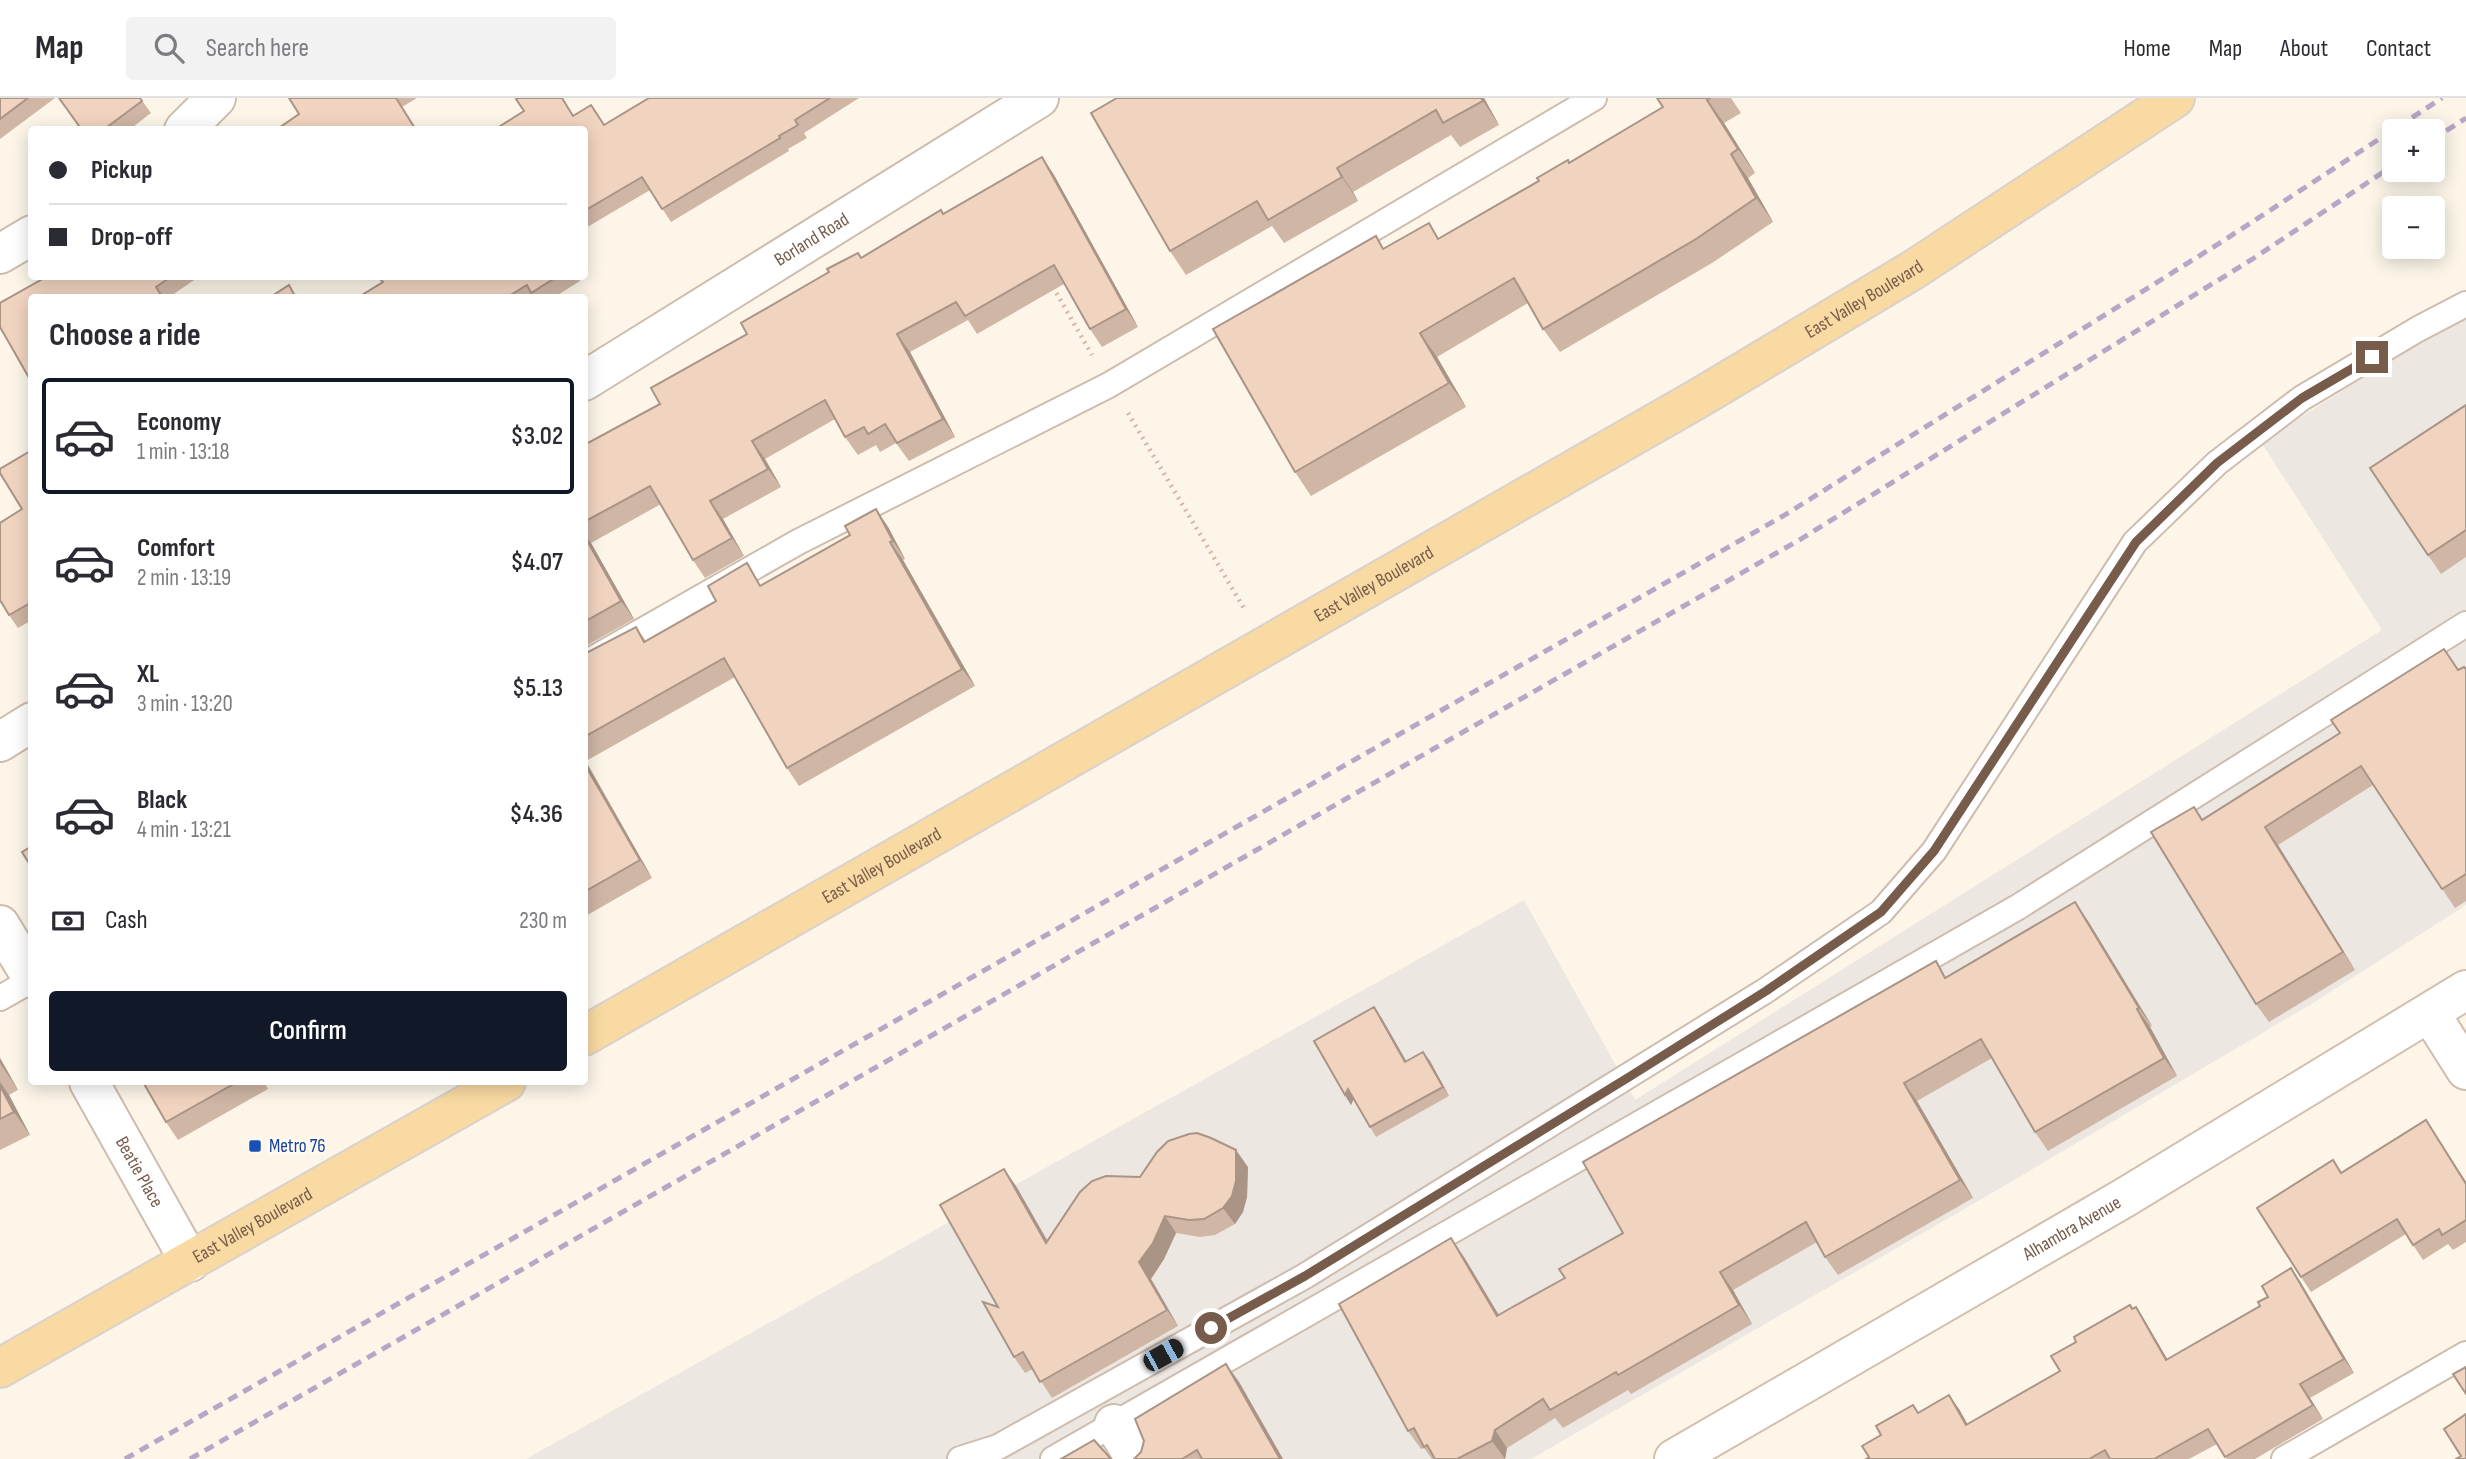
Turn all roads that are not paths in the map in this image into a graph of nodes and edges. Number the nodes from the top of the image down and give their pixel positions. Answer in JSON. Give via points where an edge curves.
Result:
{"nodes":[{"id":1,"x":216,"y":98,"type":"edge"},
{"id":2,"x":1039,"y":98,"type":"edge"},
{"id":3,"x":1594,"y":98,"type":"edge"},
{"id":4,"x":2165,"y":106,"type":"edge"},
{"id":5,"x":188,"y":126,"type":"edge"},
{"id":6,"x":28,"y":237,"type":"edge"},
{"id":7,"x":0,"y":254,"type":"edge"},
{"id":8,"x":2466,"y":304,"type":"edge"},
{"id":9,"x":588,"y":379,"type":"edge"},
{"id":10,"x":2466,"y":624,"type":"edge"},
{"id":11,"x":588,"y":662,"type":"edge"},
{"id":12,"x":28,"y":724,"type":"edge"},
{"id":13,"x":0,"y":741,"type":"edge"},
{"id":14,"x":0,"y":925,"type":"edge"},
{"id":15,"x":28,"y":972,"type":"edge"},
{"id":16,"x":28,"y":981,"type":"edge"},
{"id":17,"x":2466,"y":990,"type":"edge"},
{"id":18,"x":0,"y":998,"type":"edge"},
{"id":19,"x":2430,"y":1013,"type":"junction"},
{"id":20,"x":588,"y":1034,"type":"edge"},
{"id":21,"x":2466,"y":1070,"type":"edge"},
{"id":22,"x":91,"y":1085,"type":"edge"},
{"id":23,"x":501,"y":1085,"type":"edge"},
{"id":24,"x":190,"y":1262,"type":"junction"},
{"id":25,"x":2466,"y":1354,"type":"edge"},
{"id":26,"x":0,"y":1368,"type":"edge"},
{"id":27,"x":1114,"y":1424,"type":"junction"},
{"id":28,"x":960,"y":1459,"type":"edge"},
{"id":29,"x":1054,"y":1459,"type":"edge"},
{"id":30,"x":1135,"y":1459,"type":"edge"},
{"id":31,"x":1674,"y":1459,"type":"edge"},
{"id":32,"x":2284,"y":1459,"type":"edge"}],
"edges":[{"from":1,"to":5,"type":"street"},
{"from":2,"to":9,"type":"street","name":"Borland Road"},
{"from":3,"to":11,"type":"lane","via":[[1109,385],[798,542]]},
{"from":4,"to":20,"type":"main road","name":"East Valley Boulevard","via":[[1913,270],[1699,398]]},
{"from":6,"to":7,"type":"street"},
{"from":8,"to":28,"type":"lane","via":[[2302,398],[2217,463],[2136,542],[1934,851],[1881,912],[1721,1019],[1305,1276],[998,1447]]},
{"from":10,"to":27,"type":"lane","via":[[2018,907]]},
{"from":12,"to":13,"type":"street"},
{"from":14,"to":15,"type":"street"},
{"from":16,"to":18,"type":"lane"},
{"from":17,"to":19,"type":"street","name":"Alhambra Avenue"},
{"from":19,"to":21,"type":"street"},
{"from":19,"to":31,"type":"street","name":"Alhambra Avenue","via":[[2124,1198]]},
{"from":22,"to":24,"type":"street","name":"Beatie Place"},
{"from":23,"to":24,"type":"main road","name":"East Valley Boulevard"},
{"from":24,"to":26,"type":"main road","name":"East Valley Boulevard"},
{"from":25,"to":32,"type":"lane"},
{"from":27,"to":29,"type":"lane"},
{"from":27,"to":30,"type":"street"}]}
